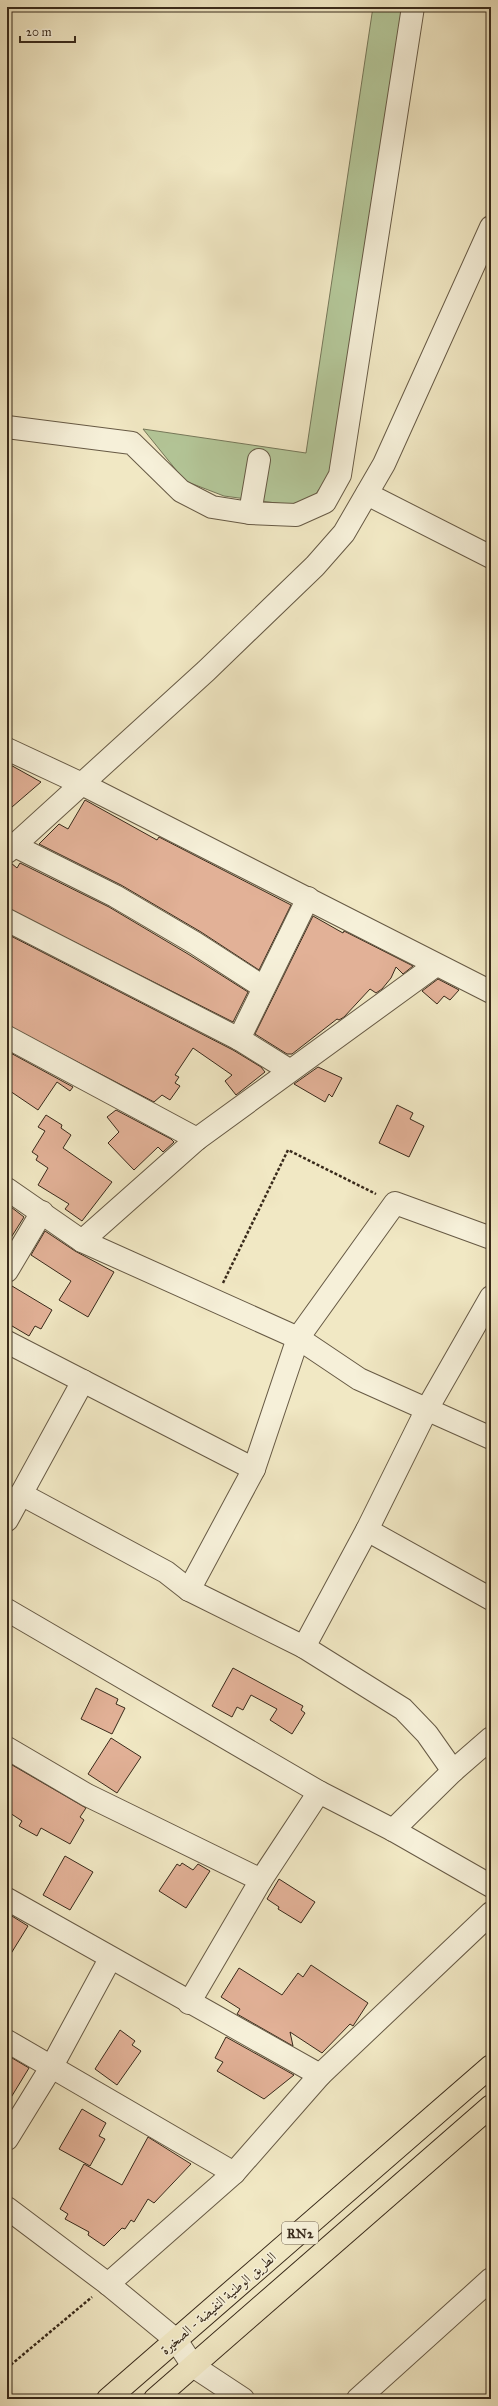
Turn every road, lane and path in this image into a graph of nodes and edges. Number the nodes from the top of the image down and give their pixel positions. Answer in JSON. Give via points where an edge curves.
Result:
{"nodes":[{"id":1,"x":413,"y":7,"type":"edge"},
{"id":2,"x":491,"y":227,"type":"edge"},
{"id":3,"x":7,"y":427,"type":"edge"},
{"id":4,"x":259,"y":460,"type":"dead end"},
{"id":5,"x":367,"y":494,"type":"junction"},
{"id":6,"x":250,"y":513,"type":"junction"},
{"id":7,"x":491,"y":557,"type":"edge"},
{"id":8,"x":7,"y":749,"type":"edge"},
{"id":9,"x":82,"y":784,"type":"junction"},
{"id":10,"x":11,"y":849,"type":"edge"},
{"id":11,"x":308,"y":898,"type":"junction"},
{"id":12,"x":7,"y":920,"type":"edge"},
{"id":13,"x":436,"y":965,"type":"junction"},
{"id":14,"x":263,"y":987,"type":"junction"},
{"id":15,"x":491,"y":992,"type":"edge"},
{"id":16,"x":7,"y":1037,"type":"edge"},
{"id":17,"x":239,"y":1039,"type":"junction"},
{"id":18,"x":289,"y":1070,"type":"junction"},
{"id":19,"x":197,"y":1139,"type":"junction"},
{"id":20,"x":7,"y":1189,"type":"edge"},
{"id":21,"x":395,"y":1203,"type":"junction"},
{"id":22,"x":42,"y":1212,"type":"junction"},
{"id":23,"x":491,"y":1238,"type":"edge"},
{"id":24,"x":82,"y":1241,"type":"junction"},
{"id":25,"x":7,"y":1271,"type":"edge"},
{"id":26,"x":491,"y":1297,"type":"edge"},
{"id":27,"x":214,"y":1302,"type":"junction"},
{"id":28,"x":298,"y":1338,"type":"junction"},
{"id":29,"x":7,"y":1342,"type":"edge"},
{"id":30,"x":83,"y":1380,"type":"junction"},
{"id":31,"x":427,"y":1409,"type":"junction"},
{"id":32,"x":491,"y":1438,"type":"edge"},
{"id":33,"x":254,"y":1469,"type":"junction"},
{"id":34,"x":21,"y":1494,"type":"junction"},
{"id":35,"x":7,"y":1520,"type":"edge"},
{"id":36,"x":367,"y":1530,"type":"junction"},
{"id":37,"x":189,"y":1590,"type":"junction"},
{"id":38,"x":491,"y":1599,"type":"edge"},
{"id":39,"x":7,"y":1610,"type":"edge"},
{"id":40,"x":304,"y":1647,"type":"junction"},
{"id":41,"x":491,"y":1738,"type":"edge"},
{"id":42,"x":7,"y":1748,"type":"edge"},
{"id":43,"x":453,"y":1771,"type":"junction"},
{"id":44,"x":319,"y":1792,"type":"junction"},
{"id":45,"x":393,"y":1830,"type":"junction"},
{"id":46,"x":261,"y":1880,"type":"junction"},
{"id":47,"x":491,"y":1886,"type":"edge"},
{"id":48,"x":7,"y":1899,"type":"edge"},
{"id":49,"x":491,"y":1913,"type":"edge"},
{"id":50,"x":110,"y":1959,"type":"junction"},
{"id":51,"x":189,"y":2003,"type":"junction"},
{"id":52,"x":7,"y":2041,"type":"edge"},
{"id":53,"x":52,"y":2066,"type":"junction"},
{"id":54,"x":491,"y":2066,"type":"edge"},
{"id":55,"x":320,"y":2075,"type":"junction"},
{"id":56,"x":491,"y":2106,"type":"edge"},
{"id":57,"x":7,"y":2139,"type":"edge"},
{"id":58,"x":234,"y":2173,"type":"junction"},
{"id":59,"x":7,"y":2208,"type":"edge"},
{"id":60,"x":491,"y":2279,"type":"edge"},
{"id":61,"x":108,"y":2284,"type":"junction"},
{"id":62,"x":176,"y":2340,"type":"junction"},
{"id":63,"x":193,"y":2366,"type":"junction"},
{"id":64,"x":7,"y":2368,"type":"edge"},
{"id":65,"x":108,"y":2399,"type":"edge"},
{"id":66,"x":155,"y":2399,"type":"edge"},
{"id":67,"x":242,"y":2399,"type":"edge"},
{"id":68,"x":358,"y":2399,"type":"edge"}],
"edges":[{"from":1,"to":6,"type":"street","via":[[340,475],[325,502],[296,515]]},
{"from":2,"to":5,"type":"street","via":[[427,373]]},
{"from":3,"to":6,"type":"street","via":[[132,443],[181,491],[212,507]]},
{"from":4,"to":6,"type":"street"},
{"from":5,"to":7,"type":"street"},
{"from":5,"to":9,"type":"street","via":[[344,533],[315,566],[206,671]]},
{"from":8,"to":9,"type":"street"},
{"from":9,"to":10,"type":"street"},
{"from":9,"to":11,"type":"street"},
{"from":10,"to":14,"type":"street","via":[[115,896]]},
{"from":11,"to":13,"type":"street"},
{"from":11,"to":14,"type":"street"},
{"from":12,"to":17,"type":"street"},
{"from":13,"to":15,"type":"street"},
{"from":13,"to":18,"type":"street"},
{"from":14,"to":17,"type":"street"},
{"from":16,"to":19,"type":"street"},
{"from":17,"to":18,"type":"street"},
{"from":18,"to":19,"type":"street"},
{"from":19,"to":24,"type":"street"},
{"from":20,"to":22,"type":"street"},
{"from":21,"to":23,"type":"street"},
{"from":21,"to":27,"type":"path","via":[[288,1150]]},
{"from":21,"to":28,"type":"street"},
{"from":22,"to":24,"type":"street"},
{"from":22,"to":25,"type":"street"},
{"from":24,"to":27,"type":"street"},
{"from":26,"to":31,"type":"street"},
{"from":27,"to":28,"type":"street"},
{"from":28,"to":31,"type":"street","via":[[359,1379]]},
{"from":28,"to":33,"type":"street"},
{"from":29,"to":30,"type":"street"},
{"from":30,"to":33,"type":"street"},
{"from":30,"to":34,"type":"street"},
{"from":31,"to":32,"type":"street"},
{"from":31,"to":36,"type":"street"},
{"from":33,"to":37,"type":"street"},
{"from":34,"to":35,"type":"street"},
{"from":34,"to":37,"type":"street","via":[[166,1572]]},
{"from":36,"to":38,"type":"street"},
{"from":36,"to":40,"type":"street"},
{"from":37,"to":40,"type":"street"},
{"from":39,"to":44,"type":"street"},
{"from":40,"to":43,"type":"street","via":[[403,1709],[427,1734]]},
{"from":41,"to":43,"type":"street"},
{"from":42,"to":46,"type":"street","via":[[87,1795]]},
{"from":43,"to":45,"type":"street"},
{"from":44,"to":45,"type":"street"},
{"from":44,"to":46,"type":"street"},
{"from":45,"to":47,"type":"street"},
{"from":46,"to":51,"type":"street"},
{"from":48,"to":50,"type":"street"},
{"from":49,"to":55,"type":"street"},
{"from":50,"to":51,"type":"street"},
{"from":50,"to":53,"type":"street"},
{"from":51,"to":55,"type":"street"},
{"from":52,"to":53,"type":"street"},
{"from":53,"to":57,"type":"street"},
{"from":53,"to":58,"type":"street"},
{"from":54,"to":62,"type":"highway","name":"الطريق الوطنية النفيضة - الصخيرة","number":"RN2"},
{"from":55,"to":58,"type":"street"},
{"from":56,"to":63,"type":"highway","number":"RN2"},
{"from":58,"to":61,"type":"street"},
{"from":59,"to":61,"type":"street"},
{"from":60,"to":68,"type":"street"},
{"from":61,"to":62,"type":"street"},
{"from":61,"to":64,"type":"path"},
{"from":62,"to":63,"type":"street"},
{"from":62,"to":65,"type":"highway","name":"الطريق الوطنية النفيضة - الصخيرة","number":"RN2"},
{"from":63,"to":66,"type":"highway","number":"RN2"},
{"from":63,"to":67,"type":"street"}]}
